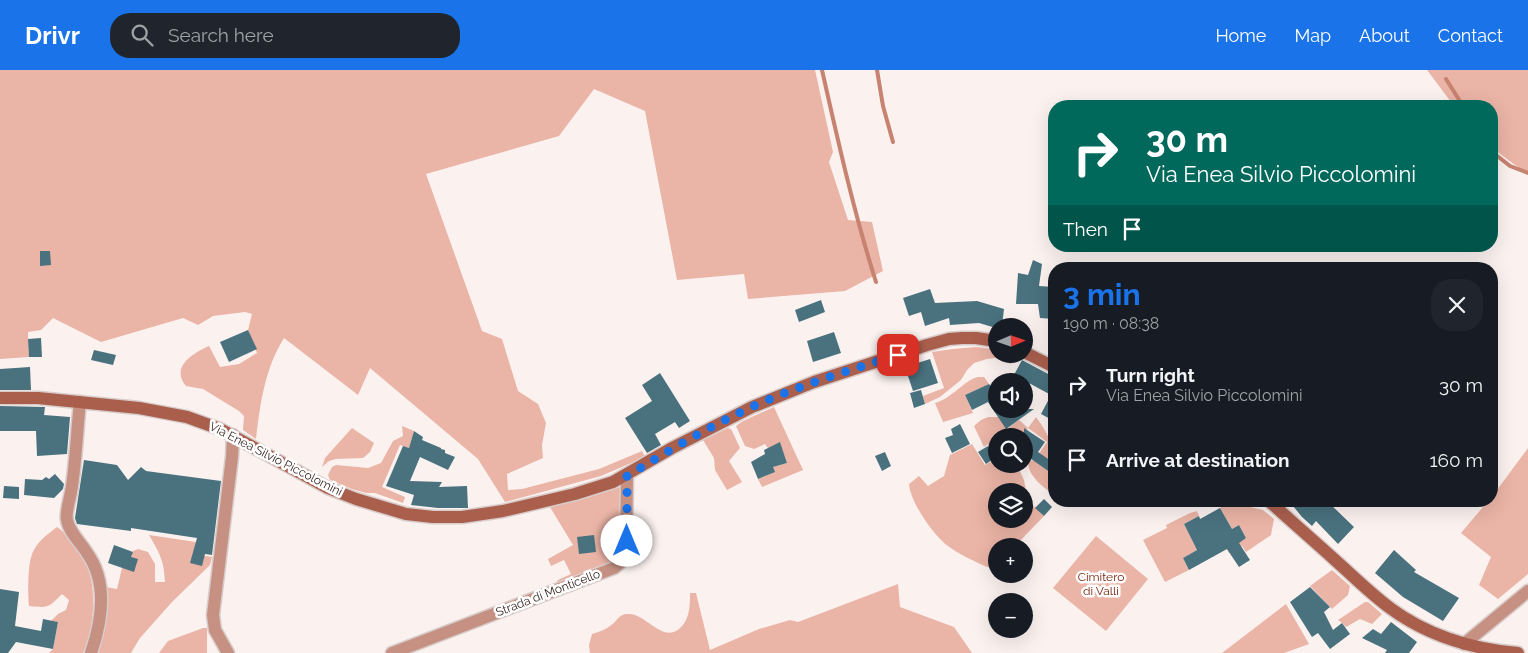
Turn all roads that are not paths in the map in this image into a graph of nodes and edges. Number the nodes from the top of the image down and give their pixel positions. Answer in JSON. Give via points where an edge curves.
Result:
{"nodes":[{"id":1,"x":988,"y":340,"type":"edge"},
{"id":2,"x":1033,"y":356,"type":"edge"},
{"id":3,"x":1048,"y":364,"type":"edge"},
{"id":4,"x":0,"y":398,"type":"edge"},
{"id":5,"x":80,"y":402,"type":"junction"},
{"id":6,"x":232,"y":435,"type":"junction"},
{"id":7,"x":627,"y":476,"type":"junction"},
{"id":8,"x":1276,"y":507,"type":"edge"},
{"id":9,"x":1528,"y":591,"type":"edge"},
{"id":10,"x":1464,"y":644,"type":"junction"},
{"id":11,"x":91,"y":653,"type":"edge"},
{"id":12,"x":228,"y":653,"type":"edge"},
{"id":13,"x":392,"y":653,"type":"edge"},
{"id":14,"x":1518,"y":653,"type":"edge"}],
"edges":[{"from":1,"to":7,"type":"main road","name":"Via Enea Silvio Piccolomini","via":[[942,341],[814,382],[730,418]]},
{"from":2,"to":3,"type":"main road"},
{"from":4,"to":5,"type":"main road","name":"Via Enea Silvio Piccolomini"},
{"from":5,"to":6,"type":"main road","name":"Via Enea Silvio Piccolomini","via":[[173,414],[202,421]]},
{"from":5,"to":11,"type":"street","via":[[66,518],[92,562],[100,584],[100,616]]},
{"from":6,"to":7,"type":"main road","name":"Via Enea Silvio Piccolomini","via":[[339,493],[390,510],[424,516],[462,517],[503,511]]},
{"from":6,"to":12,"type":"street","via":[[212,615],[215,630]]},
{"from":7,"to":13,"type":"street","name":"Strada di Monticello","via":[[626,553],[614,568]]},
{"from":8,"to":10,"type":"main road","via":[[1391,609],[1427,630]]},
{"from":9,"to":10,"type":"street"},
{"from":10,"to":14,"type":"main road"}]}
